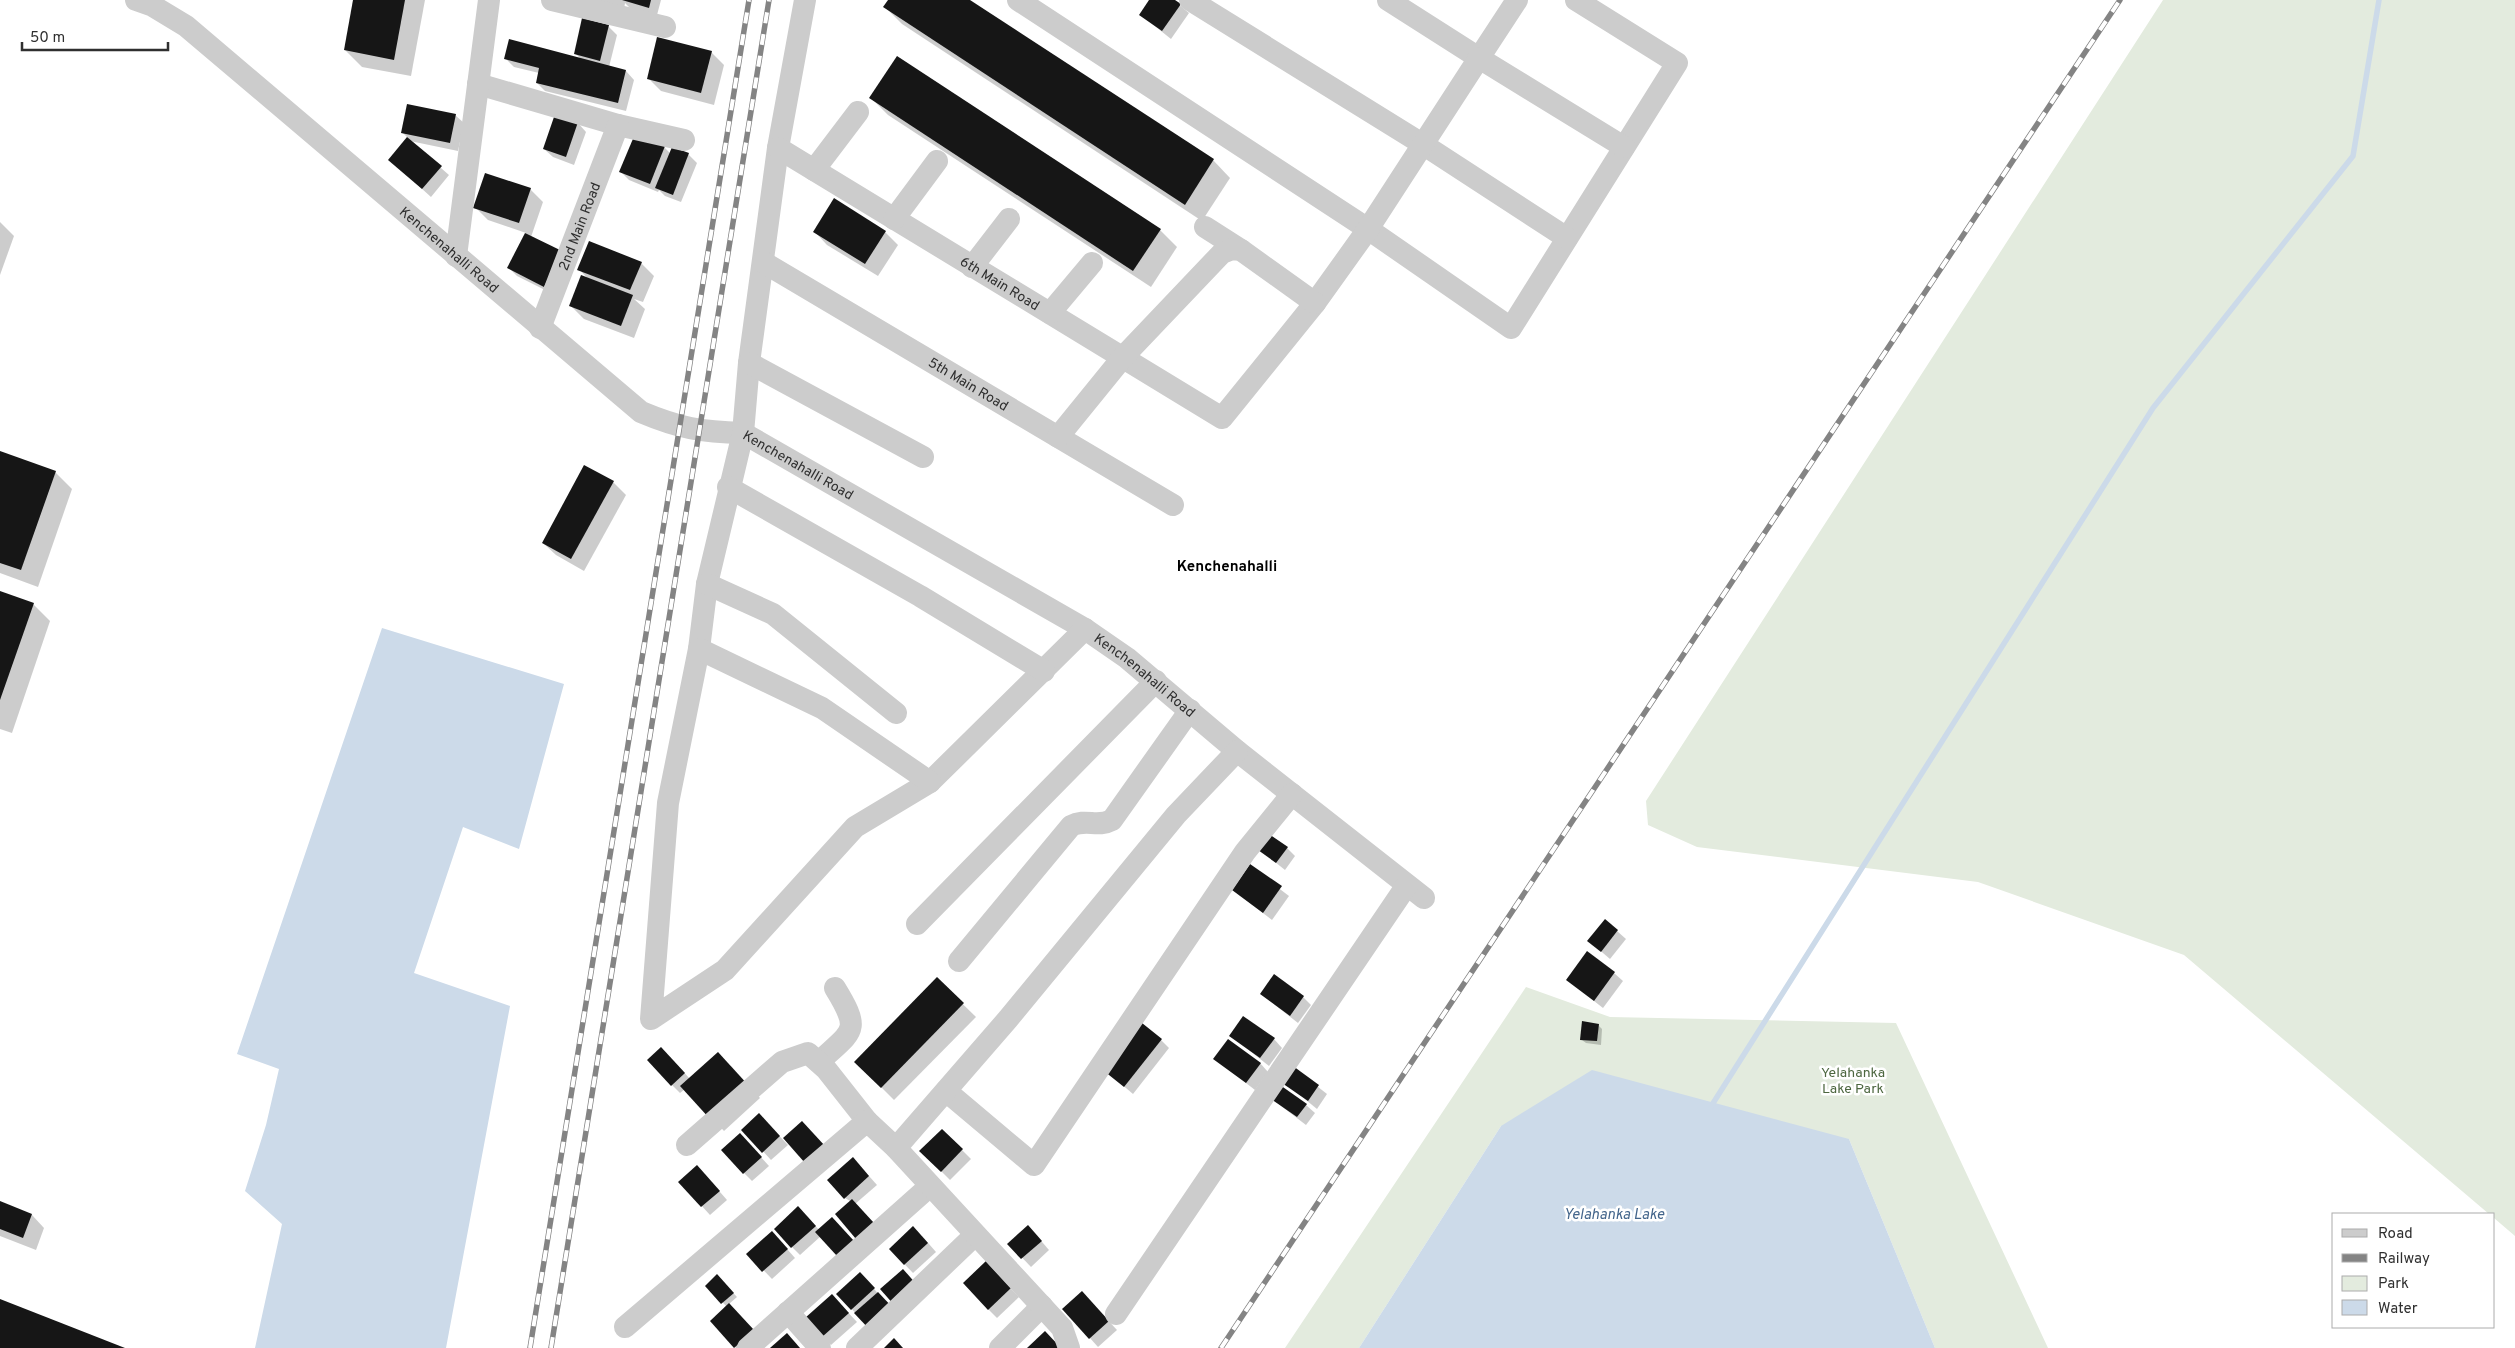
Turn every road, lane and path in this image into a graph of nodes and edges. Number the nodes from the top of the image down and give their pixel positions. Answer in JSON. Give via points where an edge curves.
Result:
{"nodes":[{"id":1,"x":136,"y":0,"type":"edge"},
{"id":2,"x":489,"y":0,"type":"edge"},
{"id":3,"x":552,"y":0,"type":"edge"},
{"id":4,"x":805,"y":0,"type":"edge"},
{"id":5,"x":1018,"y":0,"type":"edge"},
{"id":6,"x":1190,"y":0,"type":"edge"},
{"id":7,"x":1388,"y":0,"type":"edge"},
{"id":8,"x":1517,"y":0,"type":"edge"},
{"id":9,"x":1576,"y":0,"type":"edge"},
{"id":10,"x":665,"y":28,"type":"dead end"},
{"id":11,"x":1480,"y":58,"type":"junction"},
{"id":12,"x":478,"y":84,"type":"junction"},
{"id":13,"x":858,"y":112,"type":"dead end"},
{"id":14,"x":618,"y":125,"type":"junction"},
{"id":15,"x":684,"y":140,"type":"dead end"},
{"id":16,"x":1424,"y":145,"type":"junction"},
{"id":17,"x":1624,"y":147,"type":"junction"},
{"id":18,"x":778,"y":148,"type":"junction"},
{"id":19,"x":937,"y":162,"type":"dead end"},
{"id":20,"x":814,"y":170,"type":"junction"},
{"id":21,"x":894,"y":219,"type":"junction"},
{"id":22,"x":1009,"y":220,"type":"dead end"},
{"id":23,"x":1205,"y":227,"type":"dead end"},
{"id":24,"x":1368,"y":229,"type":"junction"},
{"id":25,"x":1567,"y":238,"type":"junction"},
{"id":26,"x":1241,"y":250,"type":"junction"},
{"id":27,"x":456,"y":256,"type":"junction"},
{"id":28,"x":763,"y":262,"type":"junction"},
{"id":29,"x":1092,"y":263,"type":"dead end"},
{"id":30,"x":972,"y":267,"type":"junction"},
{"id":31,"x":1315,"y":303,"type":"junction"},
{"id":32,"x":1050,"y":313,"type":"junction"},
{"id":33,"x":540,"y":328,"type":"junction"},
{"id":34,"x":1123,"y":357,"type":"junction"},
{"id":35,"x":749,"y":363,"type":"junction"},
{"id":36,"x":743,"y":433,"type":"junction"},
{"id":37,"x":1058,"y":437,"type":"junction"},
{"id":38,"x":923,"y":457,"type":"dead end"},
{"id":39,"x":728,"y":487,"type":"junction"},
{"id":40,"x":1173,"y":505,"type":"dead end"},
{"id":41,"x":707,"y":584,"type":"junction"},
{"id":42,"x":1085,"y":629,"type":"junction"},
{"id":43,"x":699,"y":649,"type":"junction"},
{"id":44,"x":1044,"y":671,"type":"junction"},
{"id":45,"x":1156,"y":681,"type":"junction"},
{"id":46,"x":1190,"y":710,"type":"junction"},
{"id":47,"x":896,"y":713,"type":"dead end"},
{"id":48,"x":1237,"y":751,"type":"junction"},
{"id":49,"x":930,"y":782,"type":"junction"},
{"id":50,"x":1292,"y":794,"type":"junction"},
{"id":51,"x":916,"y":924,"type":"dead end"},
{"id":52,"x":959,"y":961,"type":"dead end"},
{"id":53,"x":835,"y":988,"type":"dead end"},
{"id":54,"x":819,"y":1062,"type":"junction"},
{"id":55,"x":946,"y":1091,"type":"junction"},
{"id":56,"x":867,"y":1121,"type":"junction"},
{"id":57,"x":687,"y":1145,"type":"dead end"},
{"id":58,"x":896,"y":1148,"type":"junction"},
{"id":59,"x":930,"y":1186,"type":"junction"},
{"id":60,"x":975,"y":1235,"type":"junction"},
{"id":61,"x":1042,"y":1306,"type":"junction"},
{"id":62,"x":788,"y":1312,"type":"junction"},
{"id":63,"x":1116,"y":1314,"type":"dead end"},
{"id":64,"x":625,"y":1327,"type":"dead end"},
{"id":65,"x":748,"y":1348,"type":"edge"},
{"id":66,"x":820,"y":1348,"type":"edge"},
{"id":67,"x":857,"y":1348,"type":"edge"},
{"id":68,"x":1000,"y":1348,"type":"edge"},
{"id":69,"x":1069,"y":1348,"type":"edge"}],
"edges":[{"from":1,"to":27,"type":"street","name":"Kenchenahalli Road","via":[[186,26]]},
{"from":2,"to":12,"type":"street"},
{"from":3,"to":10,"type":"street"},
{"from":4,"to":18,"type":"street"},
{"from":5,"to":24,"type":"street"},
{"from":6,"to":16,"type":"street"},
{"from":7,"to":11,"type":"street"},
{"from":8,"to":11,"type":"street"},
{"from":9,"to":17,"type":"street","via":[[1677,63]]},
{"from":11,"to":16,"type":"street"},
{"from":11,"to":17,"type":"street"},
{"from":12,"to":14,"type":"street"},
{"from":12,"to":27,"type":"street"},
{"from":13,"to":20,"type":"street"},
{"from":14,"to":15,"type":"street"},
{"from":14,"to":33,"type":"street","name":"2nd Main Road"},
{"from":16,"to":24,"type":"street"},
{"from":16,"to":25,"type":"street"},
{"from":17,"to":25,"type":"street"},
{"from":18,"to":20,"type":"street","name":"6th Main Road"},
{"from":18,"to":28,"type":"street"},
{"from":19,"to":21,"type":"street"},
{"from":20,"to":21,"type":"street","name":"6th Main Road"},
{"from":21,"to":30,"type":"street","name":"6th Main Road"},
{"from":22,"to":30,"type":"street"},
{"from":23,"to":26,"type":"street"},
{"from":24,"to":25,"type":"street","via":[[1511,328]]},
{"from":24,"to":31,"type":"street"},
{"from":26,"to":31,"type":"street"},
{"from":26,"to":34,"type":"street","via":[[1222,253]]},
{"from":27,"to":33,"type":"street","name":"Kenchenahalli Road"},
{"from":28,"to":35,"type":"street"},
{"from":28,"to":37,"type":"street","name":"5th Main Road"},
{"from":29,"to":32,"type":"street"},
{"from":30,"to":32,"type":"street","name":"6th Main Road"},
{"from":31,"to":34,"type":"street","name":"6th Main Road","via":[[1222,418]]},
{"from":32,"to":34,"type":"street","name":"6th Main Road"},
{"from":33,"to":36,"type":"street","name":"Kenchenahalli Road","via":[[641,412],[687,429]]},
{"from":34,"to":37,"type":"street"},
{"from":35,"to":36,"type":"street"},
{"from":35,"to":38,"type":"street"},
{"from":36,"to":39,"type":"street"},
{"from":36,"to":42,"type":"street","name":"Kenchenahalli Road"},
{"from":37,"to":40,"type":"street","name":"5th Main Road"},
{"from":39,"to":41,"type":"street"},
{"from":39,"to":44,"type":"street"},
{"from":41,"to":43,"type":"street"},
{"from":41,"to":47,"type":"street","via":[[773,614]]},
{"from":42,"to":44,"type":"street"},
{"from":42,"to":45,"type":"street","name":"Kenchenahalli Road"},
{"from":43,"to":49,"type":"street","via":[[822,708]]},
{"from":43,"to":49,"type":"street","via":[[668,803],[651,1019],[724,970],[855,827]]},
{"from":44,"to":49,"type":"street"},
{"from":45,"to":46,"type":"street","name":"Kenchenahalli Road"},
{"from":45,"to":51,"type":"street"},
{"from":46,"to":48,"type":"street","name":"Kenchenahalli Road"},
{"from":46,"to":52,"type":"street","via":[[1112,820],[1104,824],[1080,821],[1071,826]]},
{"from":48,"to":50,"type":"street","name":"Kenchenahalli Road"},
{"from":48,"to":55,"type":"street","via":[[1176,815]]},
{"from":50,"to":55,"type":"street","via":[[1245,852],[1034,1165]]},
{"from":50,"to":63,"type":"street","name":"Kenchenahalli Road","via":[[1416,891]]},
{"from":53,"to":54,"type":"street","via":[[851,1013],[853,1023],[850,1033]]},
{"from":54,"to":56,"type":"street"},
{"from":54,"to":57,"type":"street","via":[[808,1053],[782,1062]]},
{"from":55,"to":58,"type":"street"},
{"from":56,"to":58,"type":"street"},
{"from":56,"to":64,"type":"street"},
{"from":58,"to":59,"type":"street"},
{"from":59,"to":60,"type":"street"},
{"from":59,"to":62,"type":"street"},
{"from":60,"to":61,"type":"street"},
{"from":60,"to":67,"type":"street"},
{"from":61,"to":68,"type":"street"},
{"from":61,"to":69,"type":"street","via":[[1062,1328]]},
{"from":62,"to":65,"type":"street"},
{"from":62,"to":66,"type":"street"}]}
